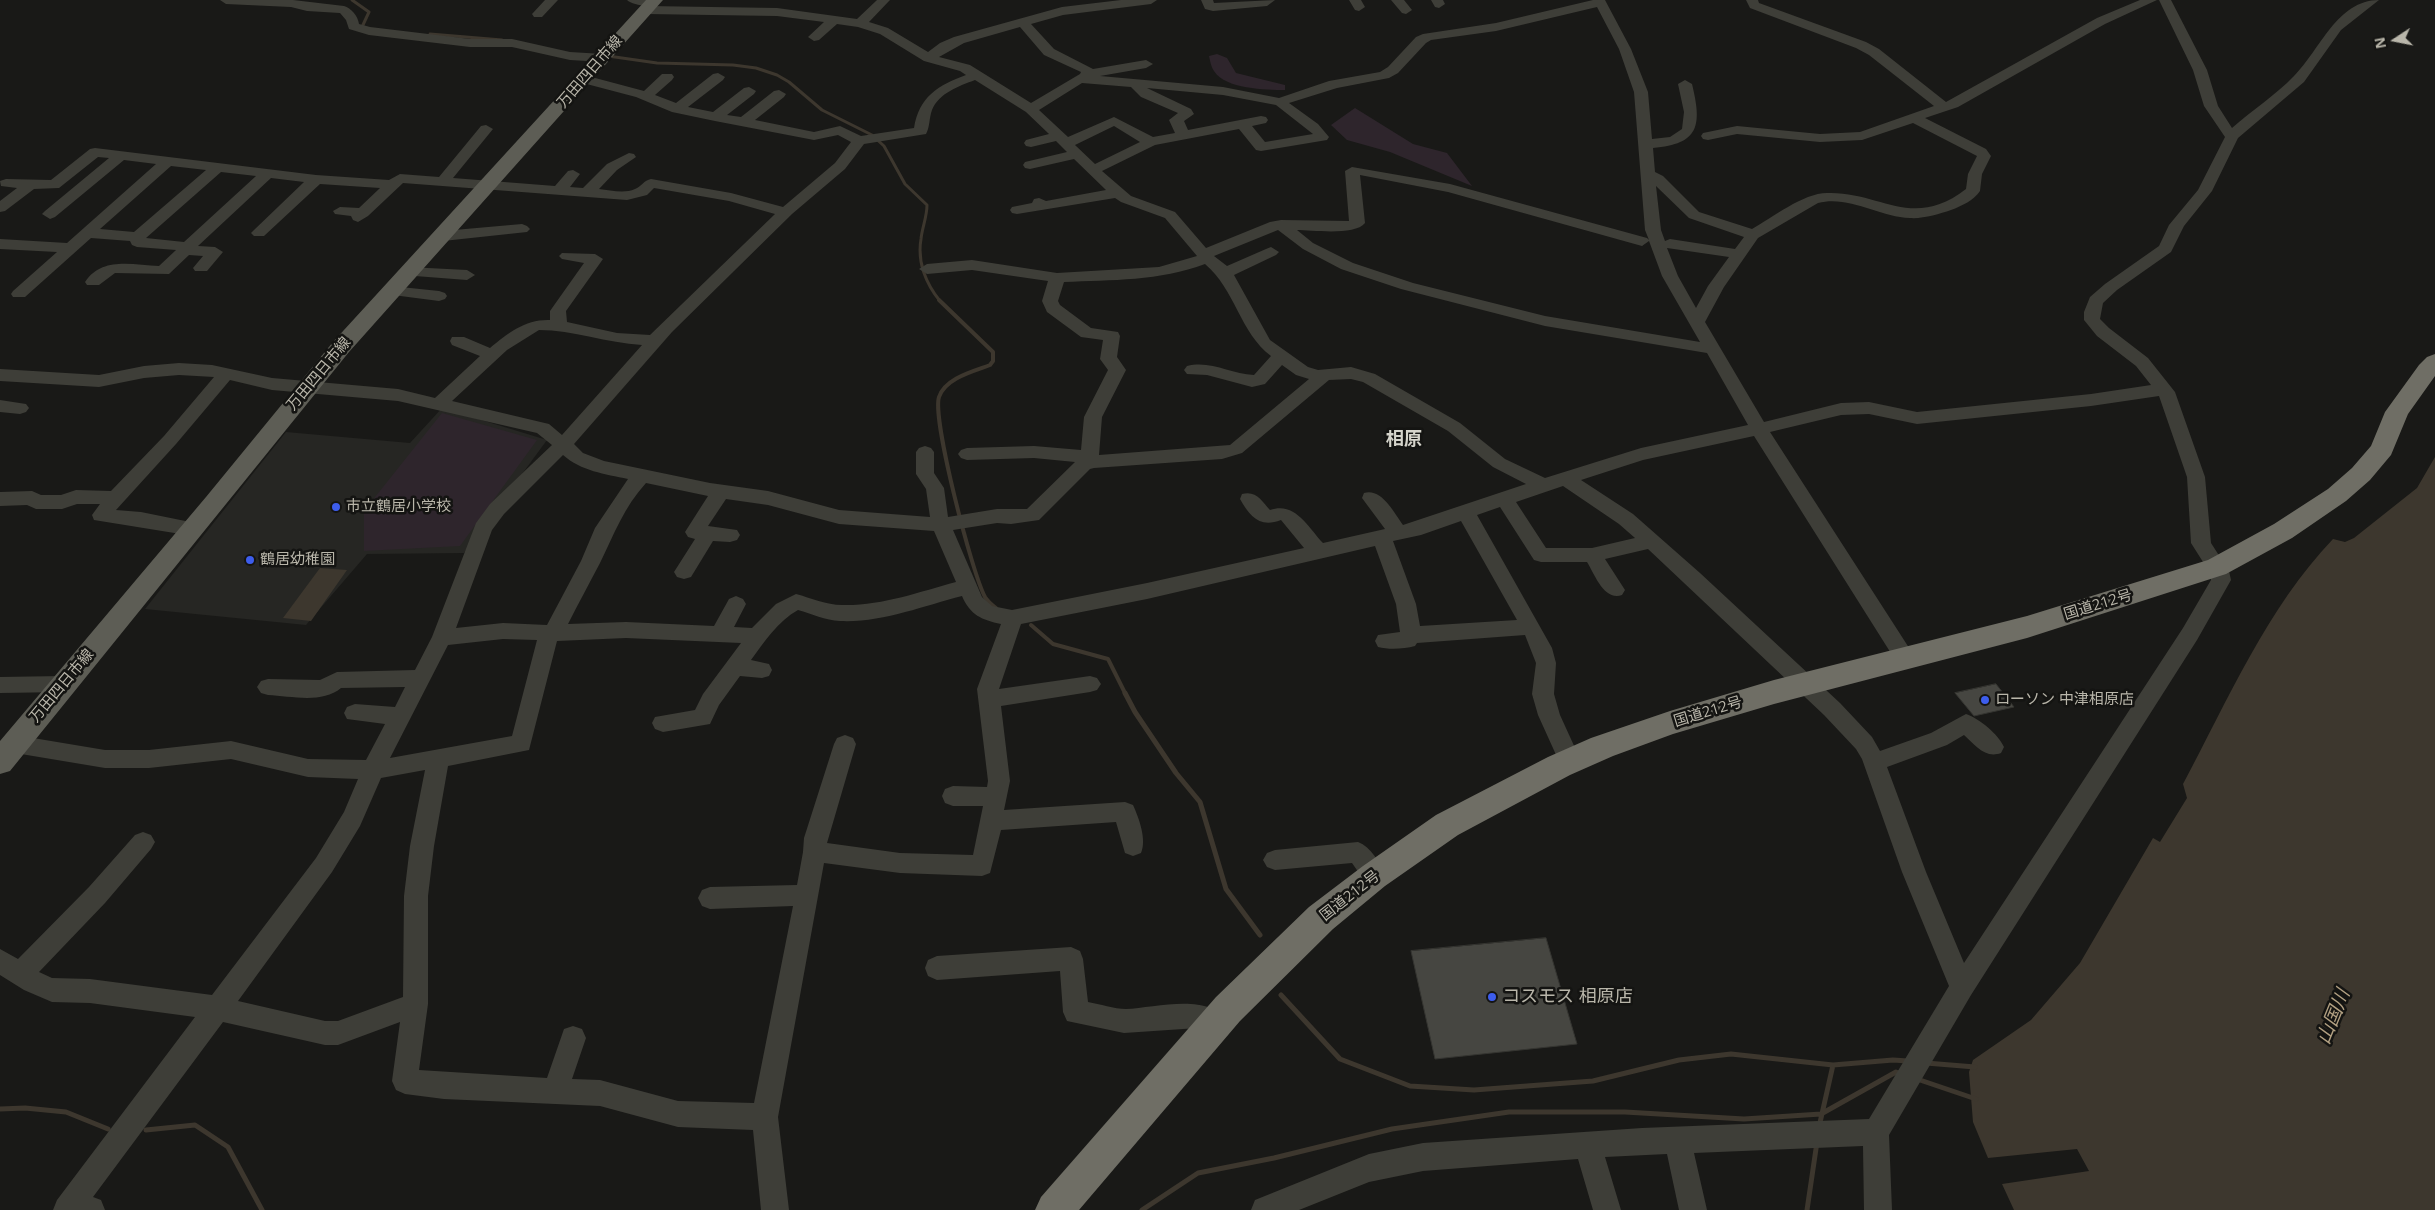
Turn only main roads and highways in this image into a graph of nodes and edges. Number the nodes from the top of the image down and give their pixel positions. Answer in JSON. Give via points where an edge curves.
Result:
{"nodes":[{"id":1,"x":647,"y":3,"type":"edge"},
{"id":2,"x":2435,"y":362,"type":"edge"},
{"id":3,"x":0,"y":762,"type":"edge"},
{"id":4,"x":1054,"y":1210,"type":"edge"}],
"edges":[{"from":1,"to":3,"type":"main road","name":"万田四日市線","via":[[603,58],[308,386]]},
{"from":2,"to":4,"type":"highway","name":"国道212号","via":[[2397,412],[2382,449],[2361,474],[2337,495],[2283,531],[2217,567],[2028,627],[1805,685],[1602,746],[1447,826],[1374,876],[1321,918],[1214,1024]]}]}
